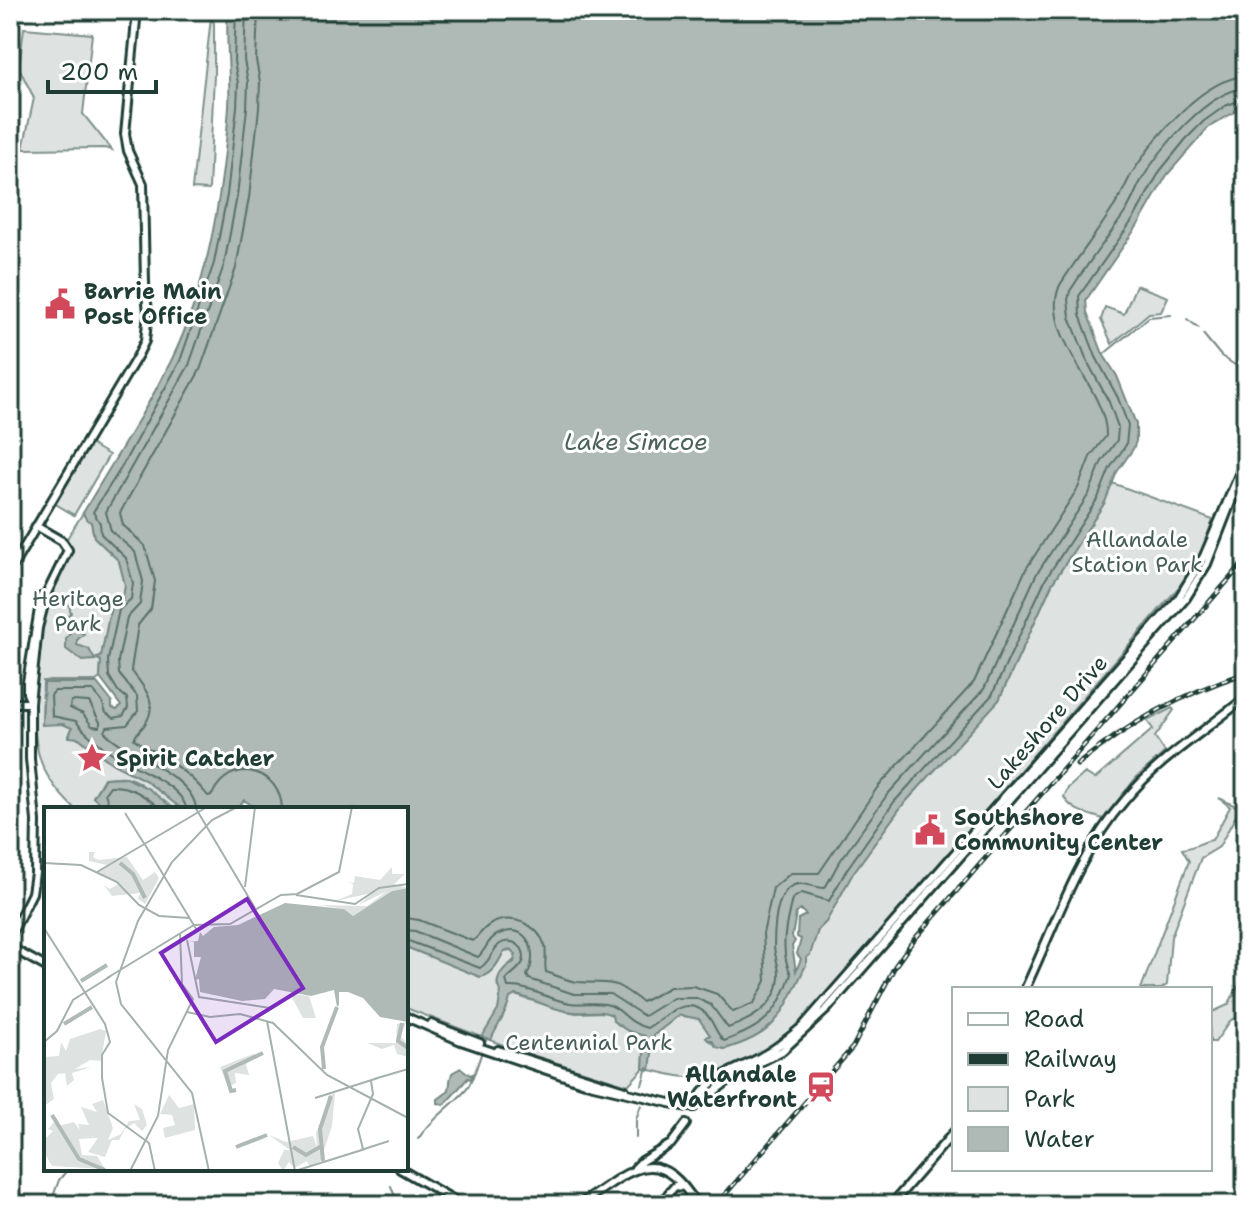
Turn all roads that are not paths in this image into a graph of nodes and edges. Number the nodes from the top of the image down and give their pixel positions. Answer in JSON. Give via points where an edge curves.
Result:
{"nodes":[{"id":1,"x":137,"y":10,"type":"edge"},
{"id":2,"x":1246,"y":461,"type":"edge"},
{"id":3,"x":1245,"y":472,"type":"edge"},
{"id":4,"x":36,"y":526,"type":"junction"},
{"id":5,"x":10,"y":571,"type":"edge"},
{"id":6,"x":1246,"y":697,"type":"edge"},
{"id":7,"x":30,"y":701,"type":"junction"},
{"id":8,"x":10,"y":703,"type":"edge"},
{"id":9,"x":35,"y":866,"type":"junction"},
{"id":10,"x":44,"y":866,"type":"edge"},
{"id":11,"x":10,"y":937,"type":"edge"},
{"id":12,"x":10,"y":947,"type":"edge"},
{"id":13,"x":44,"y":966,"type":"edge"},
{"id":14,"x":1026,"y":987,"type":"edge"},
{"id":15,"x":408,"y":1016,"type":"edge"},
{"id":16,"x":641,"y":1096,"type":"junction"},
{"id":17,"x":694,"y":1107,"type":"junction"},
{"id":18,"x":686,"y":1124,"type":"dead end"},
{"id":19,"x":952,"y":1134,"type":"edge"},
{"id":20,"x":635,"y":1169,"type":"junction"},
{"id":21,"x":404,"y":1171,"type":"edge"},
{"id":22,"x":687,"y":1189,"type":"junction"},
{"id":23,"x":668,"y":1194,"type":"dead end"},
{"id":24,"x":476,"y":1205,"type":"edge"},
{"id":25,"x":578,"y":1205,"type":"edge"},
{"id":26,"x":697,"y":1205,"type":"edge"},
{"id":27,"x":891,"y":1205,"type":"edge"}],
"edges":[{"from":1,"to":4,"type":"main road","via":[[125,134],[143,184],[146,337]]},
{"from":2,"to":3,"type":"main road","name":"Lakeshore Drive"},
{"from":2,"to":17,"type":"main road","name":"Lakeshore Drive","via":[[1204,556],[1178,599],[803,1026],[760,1058],[712,1082]]},
{"from":3,"to":17,"type":"main road","name":"Lakeshore Drive","via":[[1199,579],[1109,687],[800,1036]]},
{"from":4,"to":5,"type":"main road"},
{"from":4,"to":7,"type":"main road","via":[[65,543],[67,553],[44,602]]},
{"from":6,"to":14,"type":"main road","via":[[1162,762],[1119,807],[1087,856]]},
{"from":7,"to":8,"type":"main road"},
{"from":7,"to":9,"type":"main road"},
{"from":9,"to":10,"type":"main road"},
{"from":9,"to":11,"type":"main road","via":[[32,893]]},
{"from":12,"to":13,"type":"main road"},
{"from":15,"to":16,"type":"main road","via":[[478,1045]]},
{"from":16,"to":17,"type":"main road"},
{"from":16,"to":17,"type":"main road"},
{"from":18,"to":20,"type":"main road","via":[[671,1144]]},
{"from":19,"to":27,"type":"main road"},
{"from":20,"to":22,"type":"main road","via":[[674,1174]]},
{"from":20,"to":25,"type":"main road"},
{"from":21,"to":24,"type":"main road","via":[[456,1201]]},
{"from":22,"to":23,"type":"main road","via":[[678,1185]]},
{"from":22,"to":26,"type":"main road"}]}
